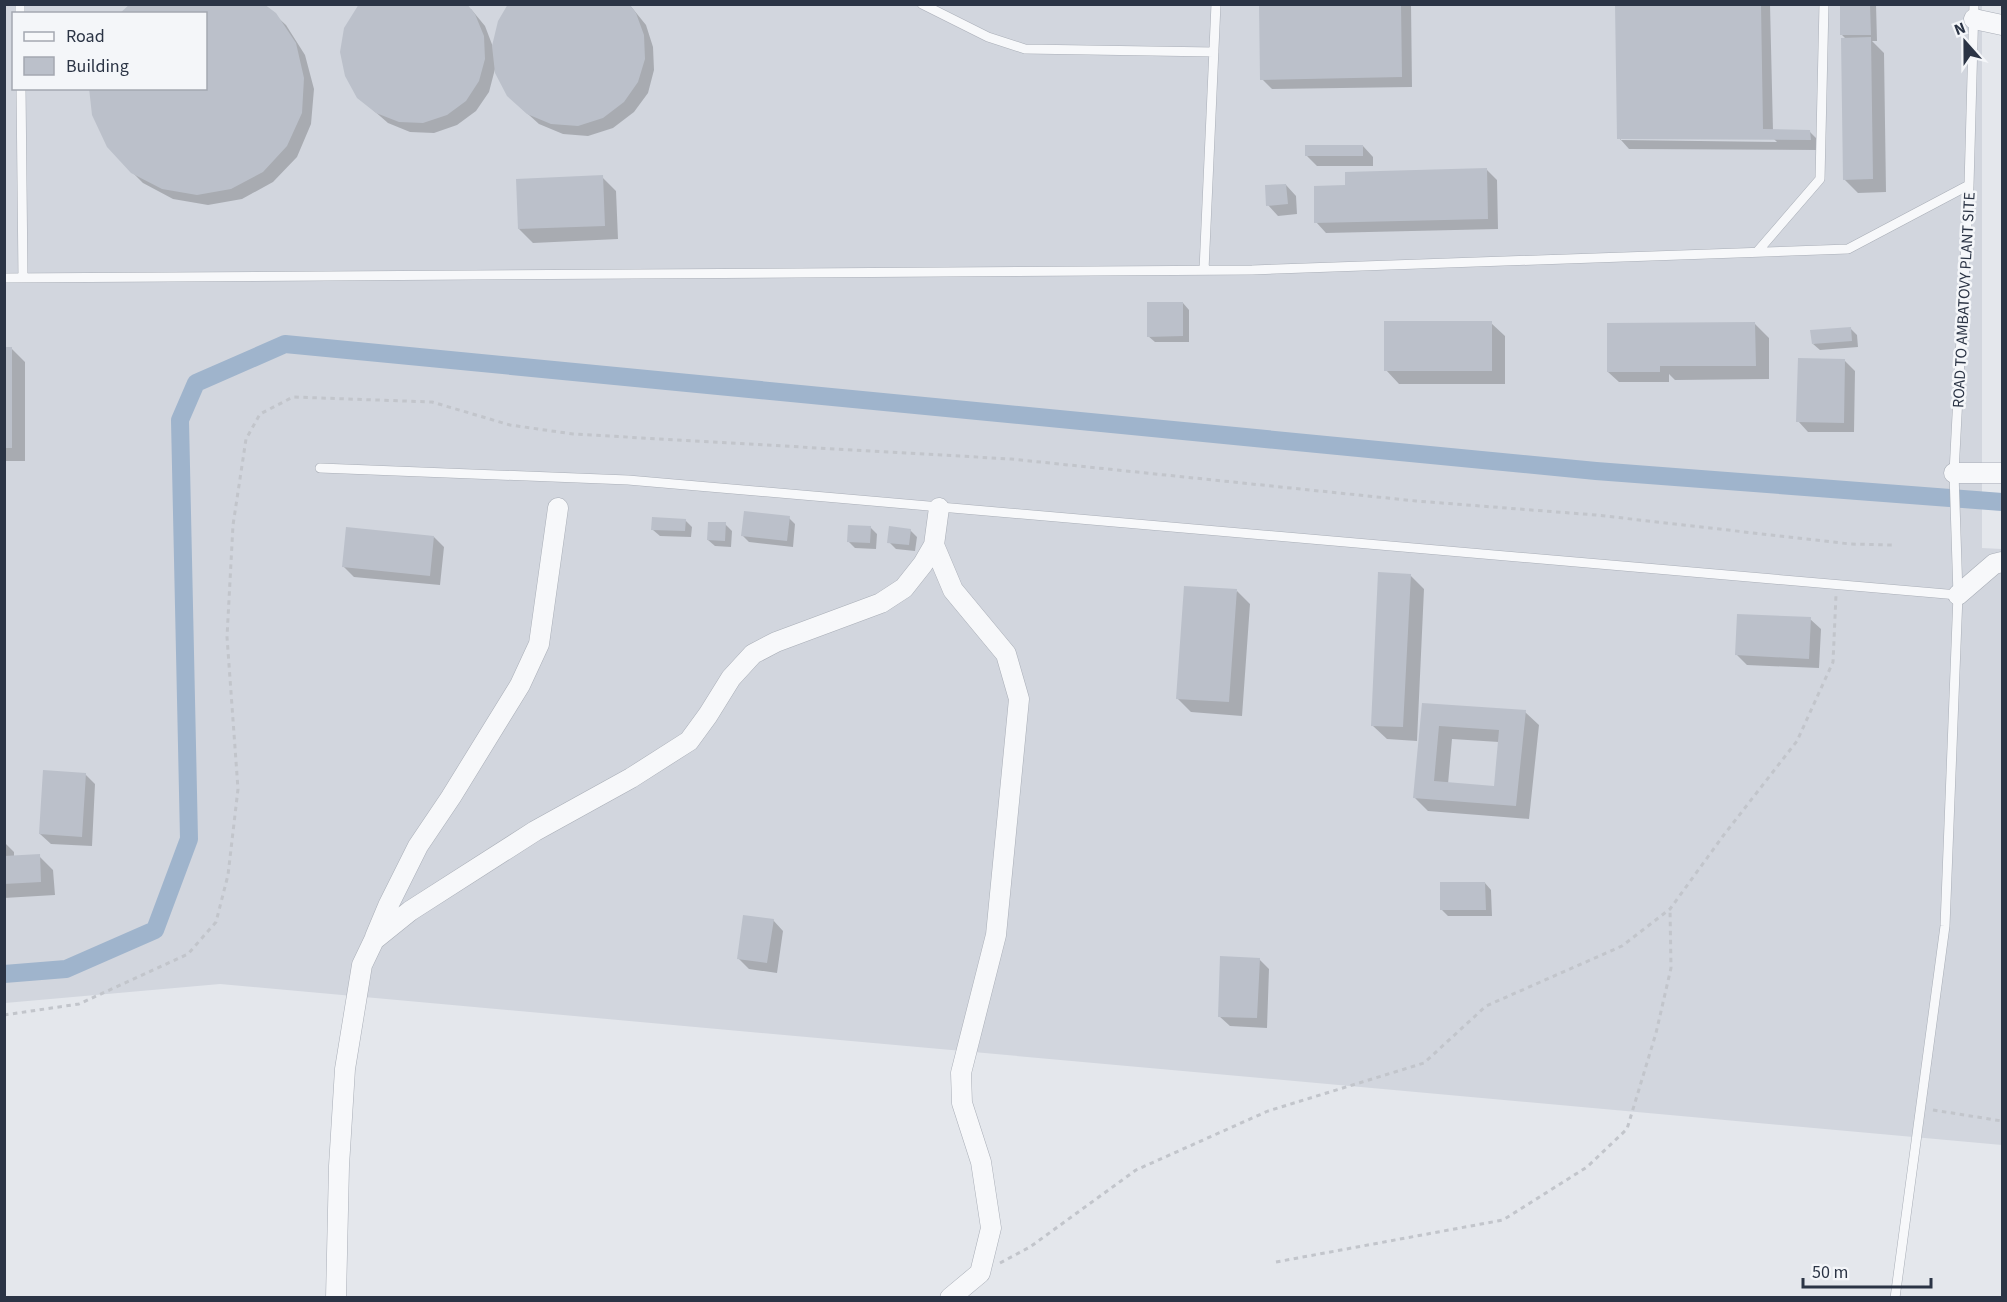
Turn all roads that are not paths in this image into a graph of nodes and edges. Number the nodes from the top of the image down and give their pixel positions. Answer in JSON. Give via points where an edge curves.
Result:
{"nodes":[{"id":1,"x":922,"y":4,"type":"edge"},
{"id":2,"x":1216,"y":4,"type":"edge"},
{"id":3,"x":1824,"y":4,"type":"edge"},
{"id":4,"x":1974,"y":12,"type":"edge"},
{"id":5,"x":2002,"y":25,"type":"edge"},
{"id":6,"x":1214,"y":52,"type":"junction"},
{"id":7,"x":21,"y":90,"type":"edge"},
{"id":8,"x":1969,"y":184,"type":"junction"},
{"id":9,"x":1757,"y":252,"type":"junction"},
{"id":10,"x":1204,"y":270,"type":"junction"},
{"id":11,"x":4,"y":278,"type":"edge"},
{"id":12,"x":23,"y":278,"type":"junction"},
{"id":13,"x":320,"y":468,"type":"dead end"},
{"id":14,"x":1954,"y":473,"type":"junction"},
{"id":15,"x":2002,"y":473,"type":"edge"},
{"id":16,"x":558,"y":508,"type":"dead end"},
{"id":17,"x":939,"y":508,"type":"junction"},
{"id":18,"x":934,"y":545,"type":"junction"},
{"id":19,"x":2002,"y":562,"type":"edge"},
{"id":20,"x":1958,"y":596,"type":"junction"},
{"id":21,"x":374,"y":940,"type":"junction"},
{"id":22,"x":336,"y":1298,"type":"edge"},
{"id":23,"x":950,"y":1298,"type":"edge"},
{"id":24,"x":1895,"y":1298,"type":"edge"}],
"edges":[{"from":1,"to":6,"type":"lane","via":[[988,37],[1025,49]]},
{"from":2,"to":6,"type":"lane"},
{"from":3,"to":9,"type":"lane","via":[[1820,179]]},
{"from":4,"to":5,"type":"street"},
{"from":4,"to":8,"type":"lane","name":"ROAD TO AMBATOVY PLANT SITE"},
{"from":6,"to":10,"type":"lane"},
{"from":7,"to":12,"type":"lane"},
{"from":8,"to":9,"type":"lane","via":[[1848,249]]},
{"from":8,"to":14,"type":"lane","name":"ROAD TO AMBATOVY PLANT SITE"},
{"from":9,"to":10,"type":"lane"},
{"from":10,"to":12,"type":"lane"},
{"from":11,"to":12,"type":"lane"},
{"from":13,"to":17,"type":"lane","via":[[628,480]]},
{"from":14,"to":15,"type":"street"},
{"from":14,"to":20,"type":"lane","name":"ROAD TO AMBATOVY PLANT SITE"},
{"from":16,"to":21,"type":"street","via":[[539,644],[520,685],[418,846]]},
{"from":17,"to":18,"type":"street"},
{"from":17,"to":20,"type":"lane"},
{"from":18,"to":21,"type":"street","via":[[904,588],[881,603],[753,654],[731,678],[689,741],[534,831],[410,911]]},
{"from":18,"to":23,"type":"street","via":[[953,590],[1006,654],[1019,699],[996,935],[961,1073],[962,1103],[981,1162],[992,1228],[980,1273]]},
{"from":19,"to":20,"type":"street","via":[[1994,564]]},
{"from":20,"to":24,"type":"lane","name":"ROAD TO AMBATOVY PLANT SITE","via":[[1945,926]]},
{"from":21,"to":22,"type":"street","via":[[362,965],[345,1069]]}]}
